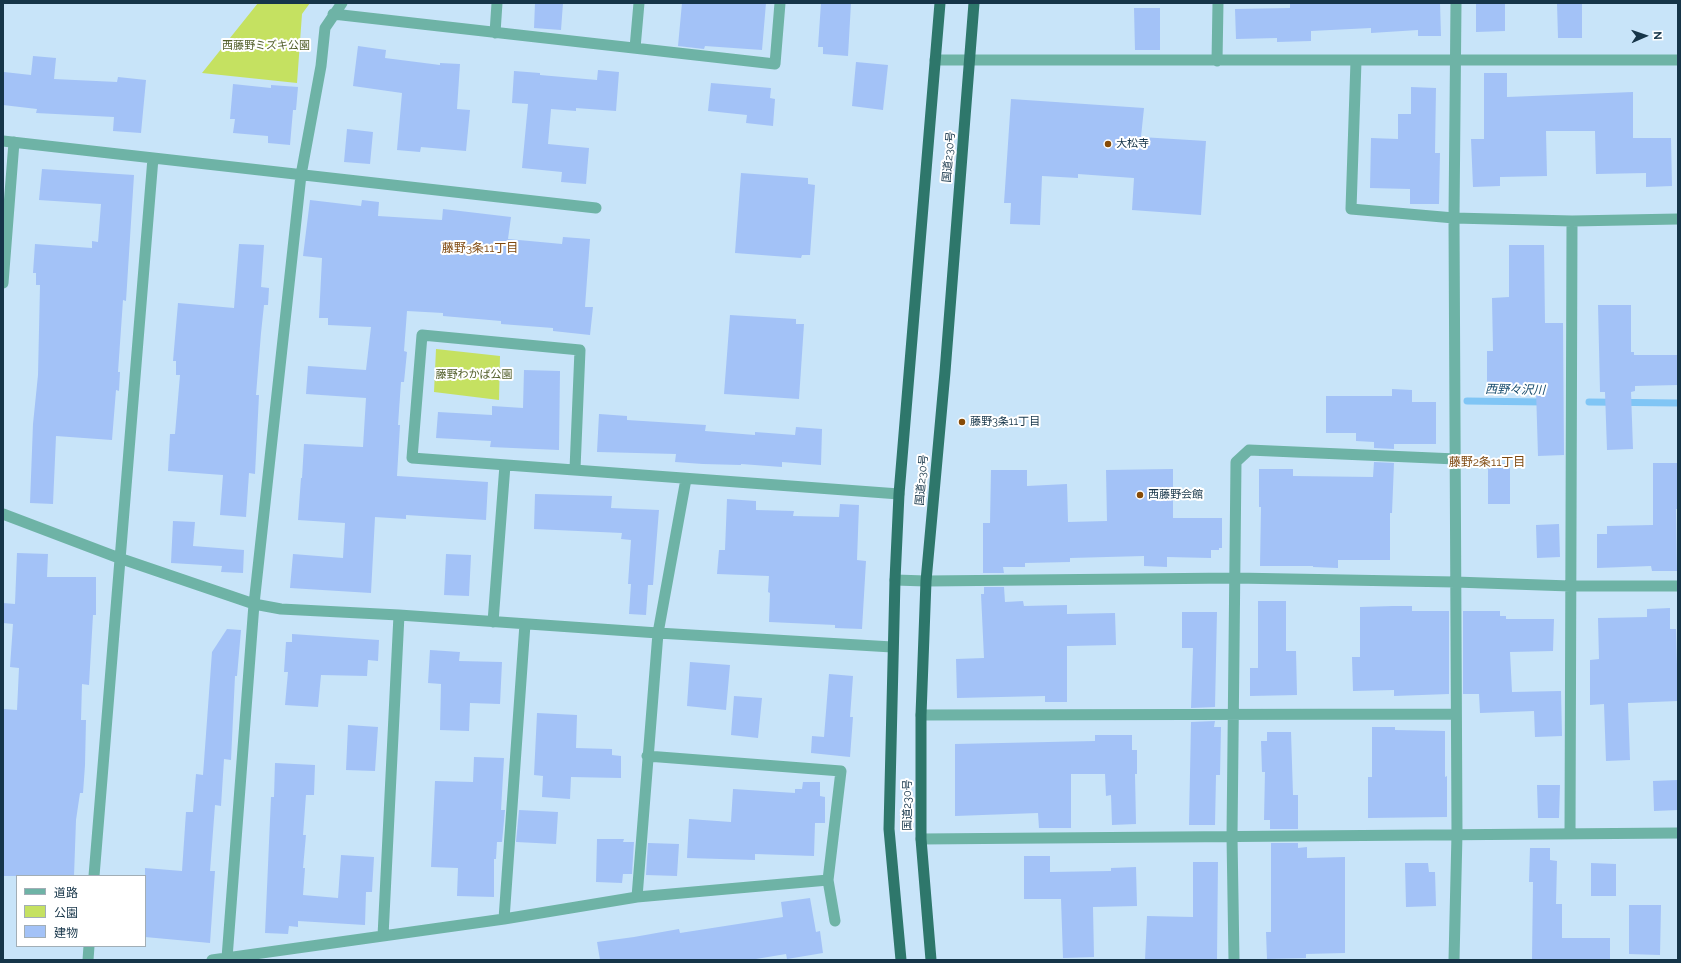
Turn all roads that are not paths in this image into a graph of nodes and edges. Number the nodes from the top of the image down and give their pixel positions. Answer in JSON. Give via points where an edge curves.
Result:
{"nodes":[{"id":1,"x":342,"y":3,"type":"edge"},
{"id":2,"x":497,"y":3,"type":"edge"},
{"id":3,"x":639,"y":3,"type":"edge"},
{"id":4,"x":780,"y":3,"type":"edge"},
{"id":5,"x":940,"y":3,"type":"edge"},
{"id":6,"x":974,"y":3,"type":"edge"},
{"id":7,"x":1218,"y":3,"type":"edge"},
{"id":8,"x":1456,"y":3,"type":"edge"},
{"id":9,"x":334,"y":14,"type":"junction"},
{"id":10,"x":495,"y":33,"type":"junction"},
{"id":11,"x":635,"y":48,"type":"junction"},
{"id":12,"x":935,"y":60,"type":"junction"},
{"id":13,"x":1678,"y":60,"type":"edge"},
{"id":14,"x":970,"y":61,"type":"junction"},
{"id":15,"x":1218,"y":61,"type":"junction"},
{"id":16,"x":1356,"y":61,"type":"junction"},
{"id":17,"x":1456,"y":61,"type":"junction"},
{"id":18,"x":8,"y":141,"type":"edge"},
{"id":19,"x":152,"y":158,"type":"junction"},
{"id":20,"x":301,"y":175,"type":"junction"},
{"id":21,"x":596,"y":208,"type":"dead end"},
{"id":22,"x":1454,"y":218,"type":"junction"},
{"id":23,"x":1678,"y":219,"type":"edge"},
{"id":24,"x":1572,"y":221,"type":"junction"},
{"id":25,"x":3,"y":282,"type":"edge"},
{"id":26,"x":1456,"y":458,"type":"junction"},
{"id":27,"x":505,"y":465,"type":"junction"},
{"id":28,"x":575,"y":469,"type":"junction"},
{"id":29,"x":686,"y":479,"type":"junction"},
{"id":30,"x":899,"y":494,"type":"junction"},
{"id":31,"x":3,"y":514,"type":"edge"},
{"id":32,"x":119,"y":558,"type":"junction"},
{"id":33,"x":1235,"y":578,"type":"junction"},
{"id":34,"x":895,"y":580,"type":"junction"},
{"id":35,"x":926,"y":581,"type":"junction"},
{"id":36,"x":1455,"y":582,"type":"junction"},
{"id":37,"x":1570,"y":586,"type":"junction"},
{"id":38,"x":1678,"y":586,"type":"edge"},
{"id":39,"x":254,"y":604,"type":"junction"},
{"id":40,"x":399,"y":615,"type":"junction"},
{"id":41,"x":493,"y":622,"type":"junction"},
{"id":42,"x":524,"y":624,"type":"junction"},
{"id":43,"x":658,"y":633,"type":"junction"},
{"id":44,"x":892,"y":647,"type":"junction"},
{"id":45,"x":1234,"y":714,"type":"junction"},
{"id":46,"x":1456,"y":714,"type":"junction"},
{"id":47,"x":921,"y":715,"type":"junction"},
{"id":48,"x":648,"y":756,"type":"junction"},
{"id":49,"x":1678,"y":833,"type":"edge"},
{"id":50,"x":1457,"y":834,"type":"junction"},
{"id":51,"x":1570,"y":834,"type":"junction"},
{"id":52,"x":1232,"y":836,"type":"junction"},
{"id":53,"x":921,"y":839,"type":"junction"},
{"id":54,"x":94,"y":875,"type":"edge"},
{"id":55,"x":828,"y":880,"type":"junction"},
{"id":56,"x":636,"y":897,"type":"junction"},
{"id":57,"x":504,"y":919,"type":"junction"},
{"id":58,"x":836,"y":921,"type":"dead end"},
{"id":59,"x":383,"y":936,"type":"junction"},
{"id":60,"x":89,"y":947,"type":"edge"},
{"id":61,"x":227,"y":958,"type":"junction"},
{"id":62,"x":88,"y":960,"type":"edge"},
{"id":63,"x":212,"y":960,"type":"edge"},
{"id":64,"x":901,"y":960,"type":"edge"},
{"id":65,"x":931,"y":960,"type":"edge"},
{"id":66,"x":1234,"y":960,"type":"edge"},
{"id":67,"x":1454,"y":960,"type":"edge"}],
"edges":[{"from":1,"to":9,"type":"street"},
{"from":2,"to":10,"type":"street"},
{"from":3,"to":11,"type":"street"},
{"from":4,"to":11,"type":"street","via":[[775,64]]},
{"from":5,"to":12,"type":"highway","name":"国道230号"},
{"from":6,"to":14,"type":"highway","name":"国道230号"},
{"from":7,"to":15,"type":"street"},
{"from":8,"to":17,"type":"street"},
{"from":9,"to":10,"type":"street"},
{"from":9,"to":20,"type":"street","via":[[324,28]]},
{"from":10,"to":11,"type":"street"},
{"from":12,"to":14,"type":"street"},
{"from":12,"to":30,"type":"highway","name":"国道230号"},
{"from":13,"to":17,"type":"street"},
{"from":14,"to":15,"type":"street"},
{"from":14,"to":35,"type":"highway","name":"国道230号"},
{"from":15,"to":16,"type":"street"},
{"from":16,"to":17,"type":"street"},
{"from":16,"to":22,"type":"street","via":[[1351,209]]},
{"from":17,"to":22,"type":"street"},
{"from":18,"to":19,"type":"street"},
{"from":18,"to":25,"type":"street"},
{"from":19,"to":20,"type":"street"},
{"from":19,"to":32,"type":"street"},
{"from":20,"to":21,"type":"street"},
{"from":20,"to":39,"type":"street"},
{"from":22,"to":24,"type":"street"},
{"from":22,"to":26,"type":"street"},
{"from":23,"to":24,"type":"street"},
{"from":24,"to":37,"type":"street"},
{"from":26,"to":33,"type":"street","via":[[1249,450],[1236,462]]},
{"from":26,"to":36,"type":"street"},
{"from":27,"to":28,"type":"street"},
{"from":27,"to":28,"type":"street","via":[[412,458],[422,335],[580,350]]},
{"from":27,"to":41,"type":"street"},
{"from":28,"to":29,"type":"street"},
{"from":29,"to":30,"type":"street"},
{"from":29,"to":43,"type":"street"},
{"from":30,"to":34,"type":"highway","name":"国道230号"},
{"from":31,"to":32,"type":"street"},
{"from":32,"to":39,"type":"street"},
{"from":32,"to":54,"type":"street"},
{"from":33,"to":35,"type":"street"},
{"from":33,"to":36,"type":"street"},
{"from":33,"to":45,"type":"street"},
{"from":34,"to":35,"type":"street"},
{"from":34,"to":44,"type":"highway","name":"国道230号"},
{"from":35,"to":47,"type":"highway","name":"国道230号"},
{"from":36,"to":37,"type":"street"},
{"from":36,"to":46,"type":"street"},
{"from":37,"to":38,"type":"street"},
{"from":37,"to":51,"type":"street"},
{"from":39,"to":40,"type":"street","via":[[280,609]]},
{"from":39,"to":61,"type":"street"},
{"from":40,"to":41,"type":"street"},
{"from":40,"to":59,"type":"street"},
{"from":41,"to":42,"type":"street"},
{"from":42,"to":43,"type":"street"},
{"from":42,"to":57,"type":"street"},
{"from":43,"to":44,"type":"street"},
{"from":43,"to":48,"type":"street"},
{"from":44,"to":64,"type":"highway","name":"国道230号","via":[[889,829]]},
{"from":45,"to":46,"type":"street"},
{"from":45,"to":47,"type":"street"},
{"from":45,"to":52,"type":"street"},
{"from":46,"to":50,"type":"street"},
{"from":47,"to":53,"type":"highway","name":"国道230号"},
{"from":48,"to":55,"type":"street","via":[[841,771]]},
{"from":48,"to":56,"type":"street"},
{"from":49,"to":51,"type":"street"},
{"from":50,"to":51,"type":"street"},
{"from":50,"to":52,"type":"street"},
{"from":50,"to":67,"type":"street"},
{"from":52,"to":53,"type":"street"},
{"from":52,"to":66,"type":"street"},
{"from":53,"to":65,"type":"highway","name":"国道230号"},
{"from":55,"to":56,"type":"street"},
{"from":55,"to":58,"type":"street"},
{"from":56,"to":57,"type":"street"},
{"from":57,"to":59,"type":"street"},
{"from":59,"to":61,"type":"street"},
{"from":60,"to":62,"type":"street"},
{"from":61,"to":63,"type":"street"}]}
